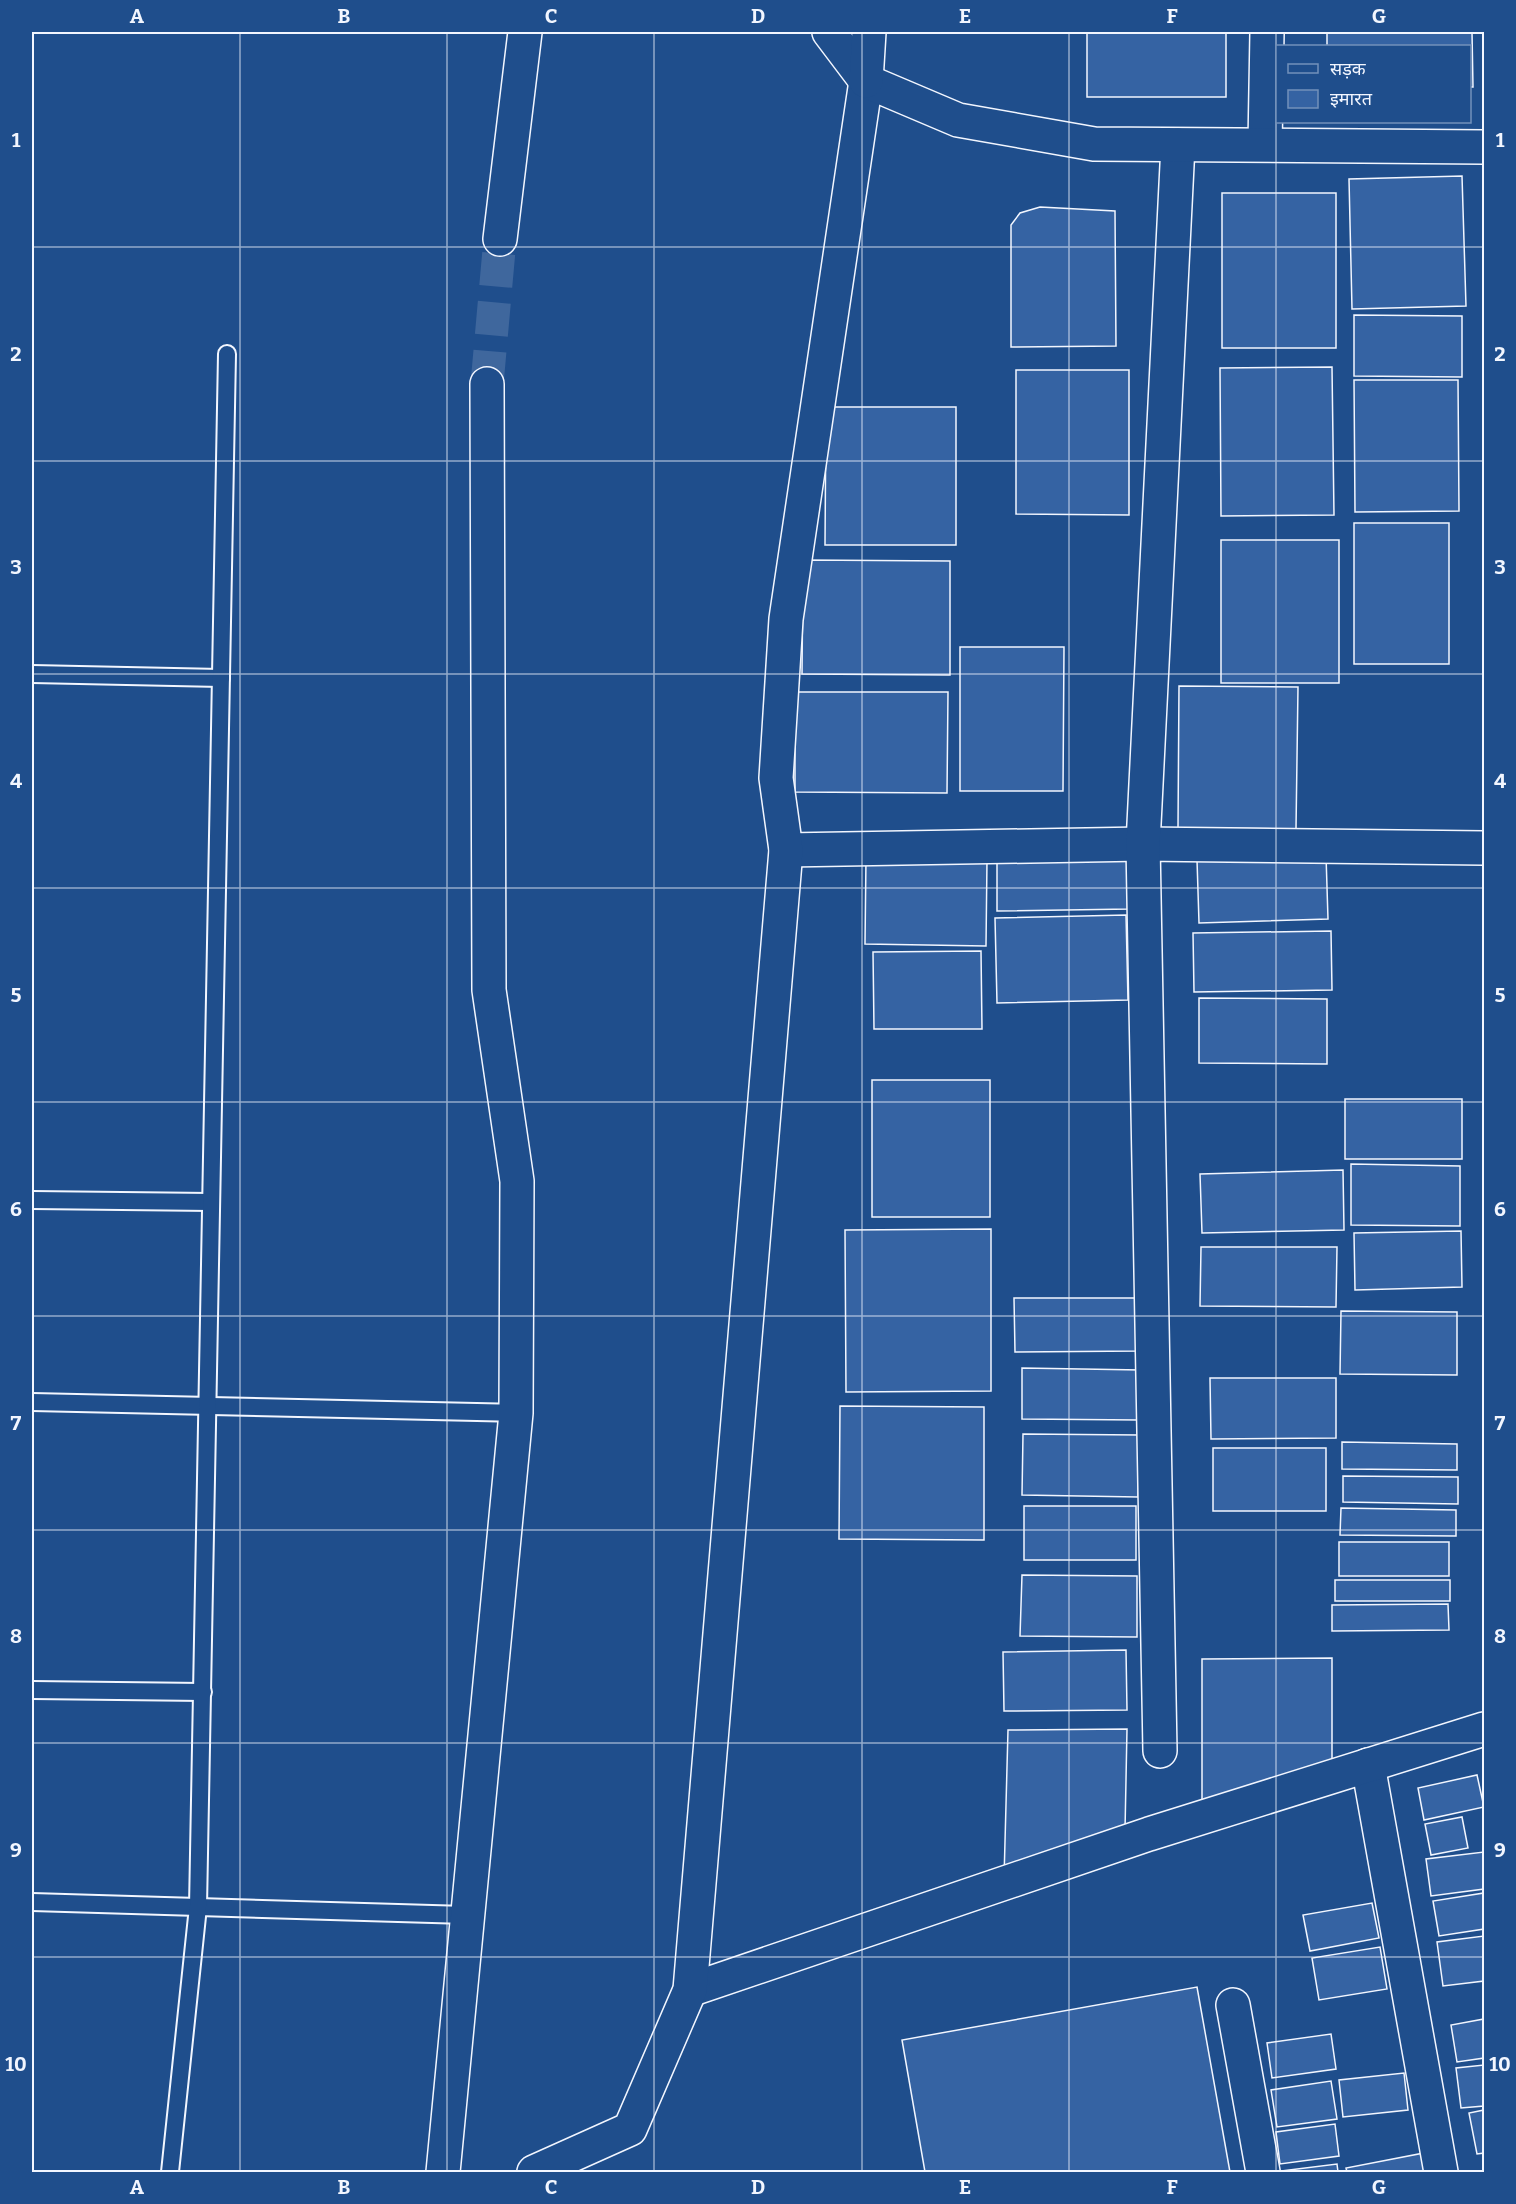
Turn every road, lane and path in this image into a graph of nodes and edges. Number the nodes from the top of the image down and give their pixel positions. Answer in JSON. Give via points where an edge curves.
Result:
{"nodes":[{"id":1,"x":525,"y":32,"type":"edge"},
{"id":2,"x":830,"y":32,"type":"edge"},
{"id":3,"x":869,"y":32,"type":"edge"},
{"id":4,"x":1267,"y":32,"type":"edge"},
{"id":5,"x":866,"y":81,"type":"junction"},
{"id":6,"x":1264,"y":144,"type":"junction"},
{"id":7,"x":1178,"y":145,"type":"junction"},
{"id":8,"x":1485,"y":147,"type":"edge"},
{"id":9,"x":500,"y":239,"type":"tunnel mouth"},
{"id":10,"x":227,"y":354,"type":"dead end"},
{"id":11,"x":487,"y":384,"type":"tunnel mouth"},
{"id":12,"x":32,"y":674,"type":"edge"},
{"id":13,"x":221,"y":678,"type":"junction"},
{"id":14,"x":1143,"y":844,"type":"junction"},
{"id":15,"x":1485,"y":848,"type":"edge"},
{"id":16,"x":786,"y":850,"type":"junction"},
{"id":17,"x":32,"y":1200,"type":"edge"},
{"id":18,"x":212,"y":1202,"type":"junction"},
{"id":19,"x":32,"y":1402,"type":"edge"},
{"id":20,"x":208,"y":1405,"type":"junction"},
{"id":21,"x":516,"y":1413,"type":"junction"},
{"id":22,"x":32,"y":1690,"type":"edge"},
{"id":23,"x":203,"y":1692,"type":"junction"},
{"id":24,"x":1485,"y":1730,"type":"edge"},
{"id":25,"x":1160,"y":1751,"type":"dead end"},
{"id":26,"x":1368,"y":1766,"type":"junction"},
{"id":27,"x":32,"y":1902,"type":"edge"},
{"id":28,"x":198,"y":1907,"type":"junction"},
{"id":29,"x":466,"y":1915,"type":"junction"},
{"id":30,"x":690,"y":1990,"type":"junction"},
{"id":31,"x":1233,"y":2005,"type":"dead end"},
{"id":32,"x":170,"y":2172,"type":"edge"},
{"id":33,"x":442,"y":2172,"type":"edge"},
{"id":34,"x":534,"y":2172,"type":"edge"},
{"id":35,"x":1263,"y":2172,"type":"edge"},
{"id":36,"x":1441,"y":2172,"type":"edge"}],
"edges":[{"from":1,"to":9,"type":"street"},
{"from":2,"to":5,"type":"street"},
{"from":3,"to":5,"type":"street"},
{"from":4,"to":6,"type":"street"},
{"from":5,"to":7,"type":"street","via":[[958,120],[1094,144]]},
{"from":5,"to":16,"type":"street","via":[[786,619],[776,778]]},
{"from":6,"to":7,"type":"street"},
{"from":6,"to":8,"type":"street"},
{"from":7,"to":14,"type":"street"},
{"from":10,"to":13,"type":"lane"},
{"from":11,"to":21,"type":"street","via":[[489,990],[517,1181]]},
{"from":12,"to":13,"type":"lane"},
{"from":13,"to":18,"type":"lane"},
{"from":14,"to":15,"type":"street"},
{"from":14,"to":16,"type":"street"},
{"from":14,"to":25,"type":"street"},
{"from":16,"to":30,"type":"street"},
{"from":17,"to":18,"type":"lane"},
{"from":18,"to":20,"type":"lane"},
{"from":19,"to":20,"type":"lane"},
{"from":20,"to":21,"type":"lane"},
{"from":20,"to":23,"type":"lane"},
{"from":21,"to":29,"type":"street"},
{"from":22,"to":23,"type":"lane"},
{"from":23,"to":28,"type":"lane"},
{"from":24,"to":26,"type":"street"},
{"from":26,"to":30,"type":"street","via":[[1149,1834]]},
{"from":26,"to":36,"type":"street"},
{"from":27,"to":28,"type":"lane"},
{"from":28,"to":29,"type":"lane"},
{"from":28,"to":32,"type":"lane"},
{"from":29,"to":33,"type":"street"},
{"from":30,"to":34,"type":"street","via":[[630,2129]]},
{"from":31,"to":35,"type":"street"}]}
